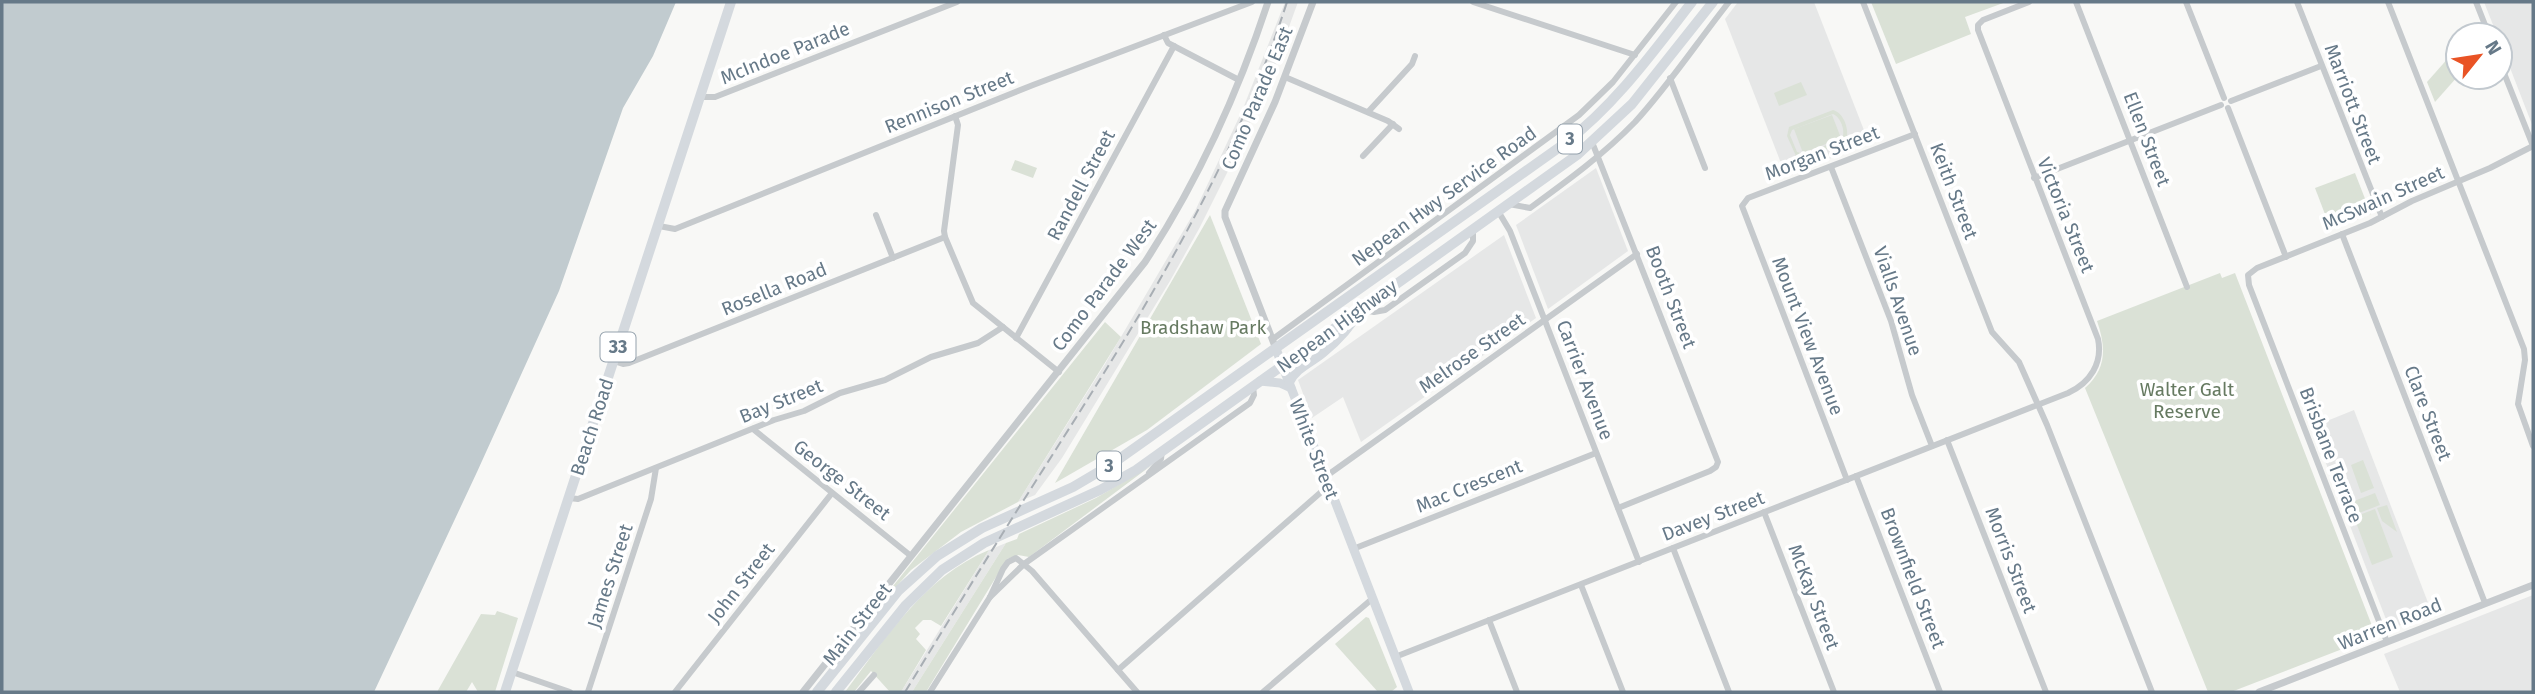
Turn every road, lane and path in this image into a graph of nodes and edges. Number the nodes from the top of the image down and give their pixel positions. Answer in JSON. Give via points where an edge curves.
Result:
{"nodes":[{"id":1,"x":731,"y":2,"type":"edge"},
{"id":2,"x":957,"y":2,"type":"edge"},
{"id":3,"x":1252,"y":2,"type":"edge"},
{"id":4,"x":1266,"y":2,"type":"edge"},
{"id":5,"x":1313,"y":2,"type":"edge"},
{"id":6,"x":1473,"y":2,"type":"edge"},
{"id":7,"x":1676,"y":2,"type":"edge"},
{"id":8,"x":1692,"y":2,"type":"edge"},
{"id":9,"x":1713,"y":2,"type":"edge"},
{"id":10,"x":1729,"y":2,"type":"edge"},
{"id":11,"x":1863,"y":2,"type":"edge"},
{"id":12,"x":2029,"y":2,"type":"edge"},
{"id":13,"x":2076,"y":2,"type":"edge"},
{"id":14,"x":2186,"y":2,"type":"edge"},
{"id":15,"x":2297,"y":2,"type":"edge"},
{"id":16,"x":2388,"y":2,"type":"edge"},
{"id":17,"x":2476,"y":2,"type":"edge"},
{"id":18,"x":2483,"y":21,"type":"edge"},
{"id":19,"x":1164,"y":34,"type":"junction"},
{"id":20,"x":1174,"y":46,"type":"junction"},
{"id":21,"x":1634,"y":55,"type":"junction"},
{"id":22,"x":1415,"y":56,"type":"dead end"},
{"id":23,"x":2321,"y":66,"type":"junction"},
{"id":24,"x":1285,"y":78,"type":"junction"},
{"id":25,"x":1670,"y":78,"type":"junction"},
{"id":26,"x":1239,"y":80,"type":"junction"},
{"id":27,"x":2511,"y":91,"type":"edge"},
{"id":28,"x":701,"y":97,"type":"junction"},
{"id":29,"x":2226,"y":103,"type":"junction"},
{"id":30,"x":1368,"y":112,"type":"junction"},
{"id":31,"x":955,"y":116,"type":"junction"},
{"id":32,"x":1915,"y":134,"type":"junction"},
{"id":33,"x":2130,"y":140,"type":"junction"},
{"id":34,"x":1592,"y":142,"type":"junction"},
{"id":35,"x":2533,"y":146,"type":"edge"},
{"id":36,"x":1363,"y":156,"type":"dead end"},
{"id":37,"x":1599,"y":156,"type":"junction"},
{"id":38,"x":1831,"y":167,"type":"junction"},
{"id":39,"x":1705,"y":168,"type":"dead end"},
{"id":40,"x":2034,"y":178,"type":"junction"},
{"id":41,"x":2459,"y":182,"type":"junction"},
{"id":42,"x":1487,"y":184,"type":"junction"},
{"id":43,"x":1524,"y":193,"type":"junction"},
{"id":44,"x":1493,"y":194,"type":"junction"},
{"id":45,"x":1742,"y":203,"type":"joint"},
{"id":46,"x":1508,"y":204,"type":"junction"},
{"id":47,"x":1227,"y":206,"type":"joint"},
{"id":48,"x":1474,"y":209,"type":"junction"},
{"id":49,"x":1498,"y":211,"type":"junction"},
{"id":50,"x":876,"y":215,"type":"dead end"},
{"id":51,"x":2382,"y":217,"type":"junction"},
{"id":52,"x":659,"y":226,"type":"junction"},
{"id":53,"x":2342,"y":234,"type":"junction"},
{"id":54,"x":945,"y":237,"type":"junction"},
{"id":55,"x":1637,"y":254,"type":"junction"},
{"id":56,"x":2286,"y":257,"type":"junction"},
{"id":57,"x":893,"y":258,"type":"junction"},
{"id":58,"x":2248,"y":278,"type":"joint"},
{"id":59,"x":2187,"y":287,"type":"dead end"},
{"id":60,"x":1360,"y":309,"type":"junction"},
{"id":61,"x":1319,"y":319,"type":"junction"},
{"id":62,"x":1545,"y":320,"type":"junction"},
{"id":63,"x":1003,"y":327,"type":"junction"},
{"id":64,"x":1328,"y":332,"type":"junction"},
{"id":65,"x":1016,"y":338,"type":"junction"},
{"id":66,"x":1275,"y":344,"type":"junction"},
{"id":67,"x":614,"y":361,"type":"junction"},
{"id":68,"x":1283,"y":365,"type":"junction"},
{"id":69,"x":1059,"y":372,"type":"junction"},
{"id":70,"x":1257,"y":384,"type":"junction"},
{"id":71,"x":1290,"y":385,"type":"junction"},
{"id":72,"x":2038,"y":404,"type":"junction"},
{"id":73,"x":753,"y":429,"type":"junction"},
{"id":74,"x":1947,"y":440,"type":"junction"},
{"id":75,"x":1932,"y":446,"type":"junction"},
{"id":76,"x":2533,"y":446,"type":"edge"},
{"id":77,"x":1161,"y":451,"type":"junction"},
{"id":78,"x":1596,"y":453,"type":"junction"},
{"id":79,"x":656,"y":468,"type":"junction"},
{"id":80,"x":1148,"y":475,"type":"junction"},
{"id":81,"x":1856,"y":476,"type":"junction"},
{"id":82,"x":1847,"y":480,"type":"junction"},
{"id":83,"x":1326,"y":482,"type":"junction"},
{"id":84,"x":832,"y":493,"type":"junction"},
{"id":85,"x":569,"y":498,"type":"junction"},
{"id":86,"x":1618,"y":508,"type":"junction"},
{"id":87,"x":1764,"y":512,"type":"junction"},
{"id":88,"x":1673,"y":548,"type":"junction"},
{"id":89,"x":1353,"y":549,"type":"junction"},
{"id":90,"x":911,"y":556,"type":"junction"},
{"id":91,"x":1639,"y":562,"type":"junction"},
{"id":92,"x":1024,"y":564,"type":"junction"},
{"id":93,"x":909,"y":580,"type":"joint"},
{"id":94,"x":1581,"y":584,"type":"junction"},
{"id":95,"x":2533,"y":585,"type":"edge"},
{"id":96,"x":917,"y":593,"type":"joint"},
{"id":97,"x":990,"y":597,"type":"junction"},
{"id":98,"x":1372,"y":599,"type":"junction"},
{"id":99,"x":2485,"y":603,"type":"junction"},
{"id":100,"x":1489,"y":620,"type":"junction"},
{"id":101,"x":2386,"y":642,"type":"junction"},
{"id":102,"x":1395,"y":657,"type":"junction"},
{"id":103,"x":841,"y":663,"type":"junction"},
{"id":104,"x":1118,"y":670,"type":"junction"},
{"id":105,"x":512,"y":672,"type":"junction"},
{"id":106,"x":852,"y":672,"type":"junction"},
{"id":107,"x":874,"y":675,"type":"dead end"},
{"id":108,"x":505,"y":692,"type":"edge"},
{"id":109,"x":570,"y":692,"type":"edge"},
{"id":110,"x":588,"y":692,"type":"edge"},
{"id":111,"x":675,"y":692,"type":"edge"},
{"id":112,"x":803,"y":692,"type":"edge"},
{"id":113,"x":817,"y":692,"type":"edge"},
{"id":114,"x":836,"y":692,"type":"edge"},
{"id":115,"x":859,"y":692,"type":"edge"},
{"id":116,"x":930,"y":692,"type":"edge"},
{"id":117,"x":1137,"y":692,"type":"edge"},
{"id":118,"x":1263,"y":692,"type":"edge"},
{"id":119,"x":1409,"y":692,"type":"edge"},
{"id":120,"x":1517,"y":692,"type":"edge"},
{"id":121,"x":1623,"y":692,"type":"edge"},
{"id":122,"x":1729,"y":692,"type":"edge"},
{"id":123,"x":1835,"y":692,"type":"edge"},
{"id":124,"x":1940,"y":692,"type":"edge"},
{"id":125,"x":2046,"y":692,"type":"edge"},
{"id":126,"x":2152,"y":692,"type":"edge"},
{"id":127,"x":2259,"y":692,"type":"edge"}],
"edges":[{"from":1,"to":28,"type":"main road","name":"Beach Road","number":"33"},
{"from":2,"to":28,"type":"street","name":"McIndoe Parade","via":[[715,97]]},
{"from":3,"to":19,"type":"street","name":"Rennison Street"},
{"from":4,"to":26,"type":"street","name":"Como Parade West"},
{"from":5,"to":24,"type":"street","name":"Como Parade East"},
{"from":6,"to":21,"type":"street"},
{"from":7,"to":21,"type":"street","name":"Nepean Hwy Service Road"},
{"from":8,"to":44,"type":"main road","name":"Nepean Highway","number":"3","via":[[1611,103],[1574,137]]},
{"from":9,"to":34,"type":"main road","name":"Nepean Highway","number":"3","via":[[1646,88]]},
{"from":10,"to":25,"type":"street"},
{"from":11,"to":32,"type":"street","name":"Keith Street"},
{"from":12,"to":40,"type":"street","name":"Victoria Street","via":[[1978,25]]},
{"from":13,"to":33,"type":"street","name":"Ellen Street"},
{"from":14,"to":29,"type":"street"},
{"from":15,"to":23,"type":"street","name":"Marriott Street"},
{"from":16,"to":41,"type":"street"},
{"from":17,"to":18,"type":"street"},
{"from":19,"to":20,"type":"street"},
{"from":19,"to":31,"type":"street","name":"Rennison Street"},
{"from":20,"to":26,"type":"street"},
{"from":20,"to":65,"type":"street","name":"Randell Street"},
{"from":21,"to":42,"type":"street","name":"Nepean Hwy Service Road","via":[[1589,106]]},
{"from":22,"to":30,"type":"street"},
{"from":23,"to":29,"type":"street"},
{"from":23,"to":51,"type":"street","name":"Marriott Street"},
{"from":24,"to":30,"type":"street"},
{"from":24,"to":47,"type":"street","name":"Como Parade East"},
{"from":25,"to":37,"type":"street"},
{"from":25,"to":39,"type":"street"},
{"from":26,"to":69,"type":"street","name":"Como Parade West","via":[[1167,229]]},
{"from":27,"to":35,"type":"street"},
{"from":28,"to":52,"type":"main road","name":"Beach Road","number":"33"},
{"from":29,"to":33,"type":"street"},
{"from":29,"to":56,"type":"street"},
{"from":30,"to":36,"type":"street","via":[[1396,127]]},
{"from":31,"to":52,"type":"street","name":"Rennison Street","via":[[675,229]]},
{"from":31,"to":54,"type":"street","via":[[958,125]]},
{"from":32,"to":38,"type":"street","name":"Morgan Street"},
{"from":32,"to":72,"type":"street","name":"Keith Street","via":[[1992,332],[2016,359]]},
{"from":33,"to":40,"type":"street"},
{"from":33,"to":59,"type":"street","name":"Ellen Street"},
{"from":34,"to":37,"type":"street","name":"Booth Street"},
{"from":34,"to":43,"type":"main road","name":"Nepean Highway","number":"3"},
{"from":35,"to":41,"type":"street","name":"McSwain Street"},
{"from":37,"to":46,"type":"street","via":[[1530,208]]},
{"from":37,"to":55,"type":"street","name":"Booth Street"},
{"from":38,"to":45,"type":"street","name":"Morgan Street"},
{"from":38,"to":75,"type":"street","name":"Vialls Avenue","via":[[1891,321]]},
{"from":40,"to":72,"type":"street","name":"Victoria Street","via":[[2100,347],[2097,365],[2087,380]]},
{"from":41,"to":51,"type":"street","name":"McSwain Street"},
{"from":41,"to":76,"type":"street","via":[[2525,349],[2518,404]]},
{"from":42,"to":44,"type":"street"},
{"from":42,"to":66,"type":"street","name":"Nepean Hwy Service Road"},
{"from":43,"to":44,"type":"main road"},
{"from":43,"to":46,"type":"main road","name":"Nepean Highway","number":"3"},
{"from":44,"to":48,"type":"main road","name":"Nepean Highway","number":"3"},
{"from":45,"to":82,"type":"street","name":"Mount View Avenue"},
{"from":46,"to":49,"type":"main road","name":"Nepean Highway","number":"3"},
{"from":47,"to":66,"type":"street","name":"White Street","via":[[1225,217]]},
{"from":48,"to":49,"type":"main road"},
{"from":48,"to":61,"type":"main road","name":"Nepean Highway","number":"3"},
{"from":49,"to":60,"type":"main road","name":"Nepean Highway","number":"3"},
{"from":49,"to":62,"type":"street","name":"Carrier Avenue"},
{"from":50,"to":57,"type":"street"},
{"from":51,"to":53,"type":"street","name":"McSwain Street"},
{"from":52,"to":67,"type":"main road","name":"Beach Road","number":"33"},
{"from":53,"to":56,"type":"street","name":"McSwain Street"},
{"from":53,"to":99,"type":"street","name":"Clare Street"},
{"from":54,"to":57,"type":"street","name":"Rosella Road"},
{"from":54,"to":63,"type":"street","via":[[970,299]]},
{"from":55,"to":62,"type":"street","name":"Melrose Street"},
{"from":55,"to":86,"type":"street","name":"Booth Street","via":[[1717,464],[1710,471]]},
{"from":56,"to":58,"type":"street","name":"McSwain Street","via":[[2253,270]]},
{"from":57,"to":67,"type":"street","name":"Rosella Road","via":[[629,363]]},
{"from":58,"to":101,"type":"street","name":"Brisbane Terrace"},
{"from":60,"to":64,"type":"main road","name":"Nepean Highway","number":"3"},
{"from":60,"to":71,"type":"main road","via":[[1352,325],[1298,370]]},
{"from":61,"to":64,"type":"main road"},
{"from":61,"to":66,"type":"main road","name":"Nepean Highway","number":"3"},
{"from":62,"to":78,"type":"street","name":"Carrier Avenue"},
{"from":62,"to":83,"type":"street","name":"Melrose Street"},
{"from":63,"to":65,"type":"street"},
{"from":63,"to":73,"type":"street","name":"Bay Street","via":[[978,343],[931,357],[886,380],[840,393]]},
{"from":64,"to":68,"type":"main road","name":"Nepean Highway","number":"3"},
{"from":65,"to":69,"type":"street"},
{"from":66,"to":68,"type":"main road","name":"White Street"},
{"from":66,"to":93,"type":"main road","name":"Nepean Highway","number":"3","via":[[1112,464],[974,533]]},
{"from":67,"to":85,"type":"main road","name":"Beach Road","number":"33"},
{"from":68,"to":70,"type":"main road","name":"Nepean Highway","number":"3"},
{"from":68,"to":71,"type":"main road","name":"White Street"},
{"from":69,"to":90,"type":"street","name":"Como Parade West"},
{"from":70,"to":71,"type":"main road"},
{"from":70,"to":77,"type":"main road","name":"Nepean Highway","number":"3"},
{"from":70,"to":80,"type":"street","via":[[1250,402]]},
{"from":71,"to":83,"type":"main road","name":"White Street"},
{"from":72,"to":74,"type":"street","name":"Davey Street"},
{"from":72,"to":126,"type":"street","name":"Keith Street"},
{"from":73,"to":79,"type":"street","name":"Bay Street"},
{"from":73,"to":84,"type":"street","name":"George Street"},
{"from":74,"to":75,"type":"street","name":"Davey Street"},
{"from":74,"to":125,"type":"street","name":"Morris Street"},
{"from":75,"to":81,"type":"street","name":"Davey Street"},
{"from":77,"to":80,"type":"street","via":[[1161,459]]},
{"from":77,"to":96,"type":"main road","name":"Nepean Highway","number":"3","via":[[1100,490],[978,547]]},
{"from":78,"to":86,"type":"street","name":"Carrier Avenue"},
{"from":78,"to":89,"type":"street","name":"Mac Crescent"},
{"from":79,"to":85,"type":"street","name":"Bay Street","via":[[578,499]]},
{"from":79,"to":110,"type":"street","name":"James Street","via":[[651,499]]},
{"from":80,"to":92,"type":"street"},
{"from":81,"to":82,"type":"street","name":"Davey Street"},
{"from":81,"to":124,"type":"street","name":"Brownfield Street"},
{"from":82,"to":87,"type":"street","name":"Davey Street"},
{"from":83,"to":89,"type":"main road","name":"White Street"},
{"from":83,"to":104,"type":"street","name":"Melrose Street"},
{"from":84,"to":90,"type":"street","name":"George Street"},
{"from":84,"to":111,"type":"street","name":"John Street"},
{"from":85,"to":105,"type":"main road","name":"Beach Road","number":"33"},
{"from":86,"to":91,"type":"street","name":"Carrier Avenue"},
{"from":87,"to":88,"type":"street","name":"Davey Street"},
{"from":87,"to":123,"type":"street","name":"McKay Street"},
{"from":88,"to":91,"type":"street","name":"Davey Street"},
{"from":88,"to":122,"type":"street"},
{"from":89,"to":98,"type":"main road","name":"White Street"},
{"from":90,"to":112,"type":"street","name":"Main Street"},
{"from":91,"to":94,"type":"street","name":"Davey Street"},
{"from":92,"to":97,"type":"street"},
{"from":92,"to":97,"type":"street","via":[[1016,558],[1008,562]]},
{"from":92,"to":104,"type":"street"},
{"from":93,"to":103,"type":"main road","name":"Main Street","number":"3"},
{"from":94,"to":100,"type":"street","name":"Davey Street"},
{"from":94,"to":121,"type":"street"},
{"from":95,"to":99,"type":"street","name":"Warren Road"},
{"from":96,"to":106,"type":"main road","name":"Main Street","number":"3"},
{"from":97,"to":116,"type":"street"},
{"from":98,"to":102,"type":"main road","name":"White Street"},
{"from":98,"to":118,"type":"street"},
{"from":99,"to":101,"type":"street","name":"Warren Road"},
{"from":100,"to":102,"type":"street","name":"Davey Street"},
{"from":100,"to":120,"type":"street"},
{"from":101,"to":127,"type":"street","name":"Warren Road"},
{"from":102,"to":119,"type":"main road","name":"White Street"},
{"from":103,"to":106,"type":"main road"},
{"from":103,"to":113,"type":"main road","name":"Main Street","number":"3"},
{"from":104,"to":117,"type":"street"},
{"from":105,"to":108,"type":"main road","name":"Beach Road","number":"33"},
{"from":105,"to":109,"type":"street"},
{"from":106,"to":114,"type":"main road","name":"Main Street","number":"3"},
{"from":107,"to":115,"type":"street"}]}
